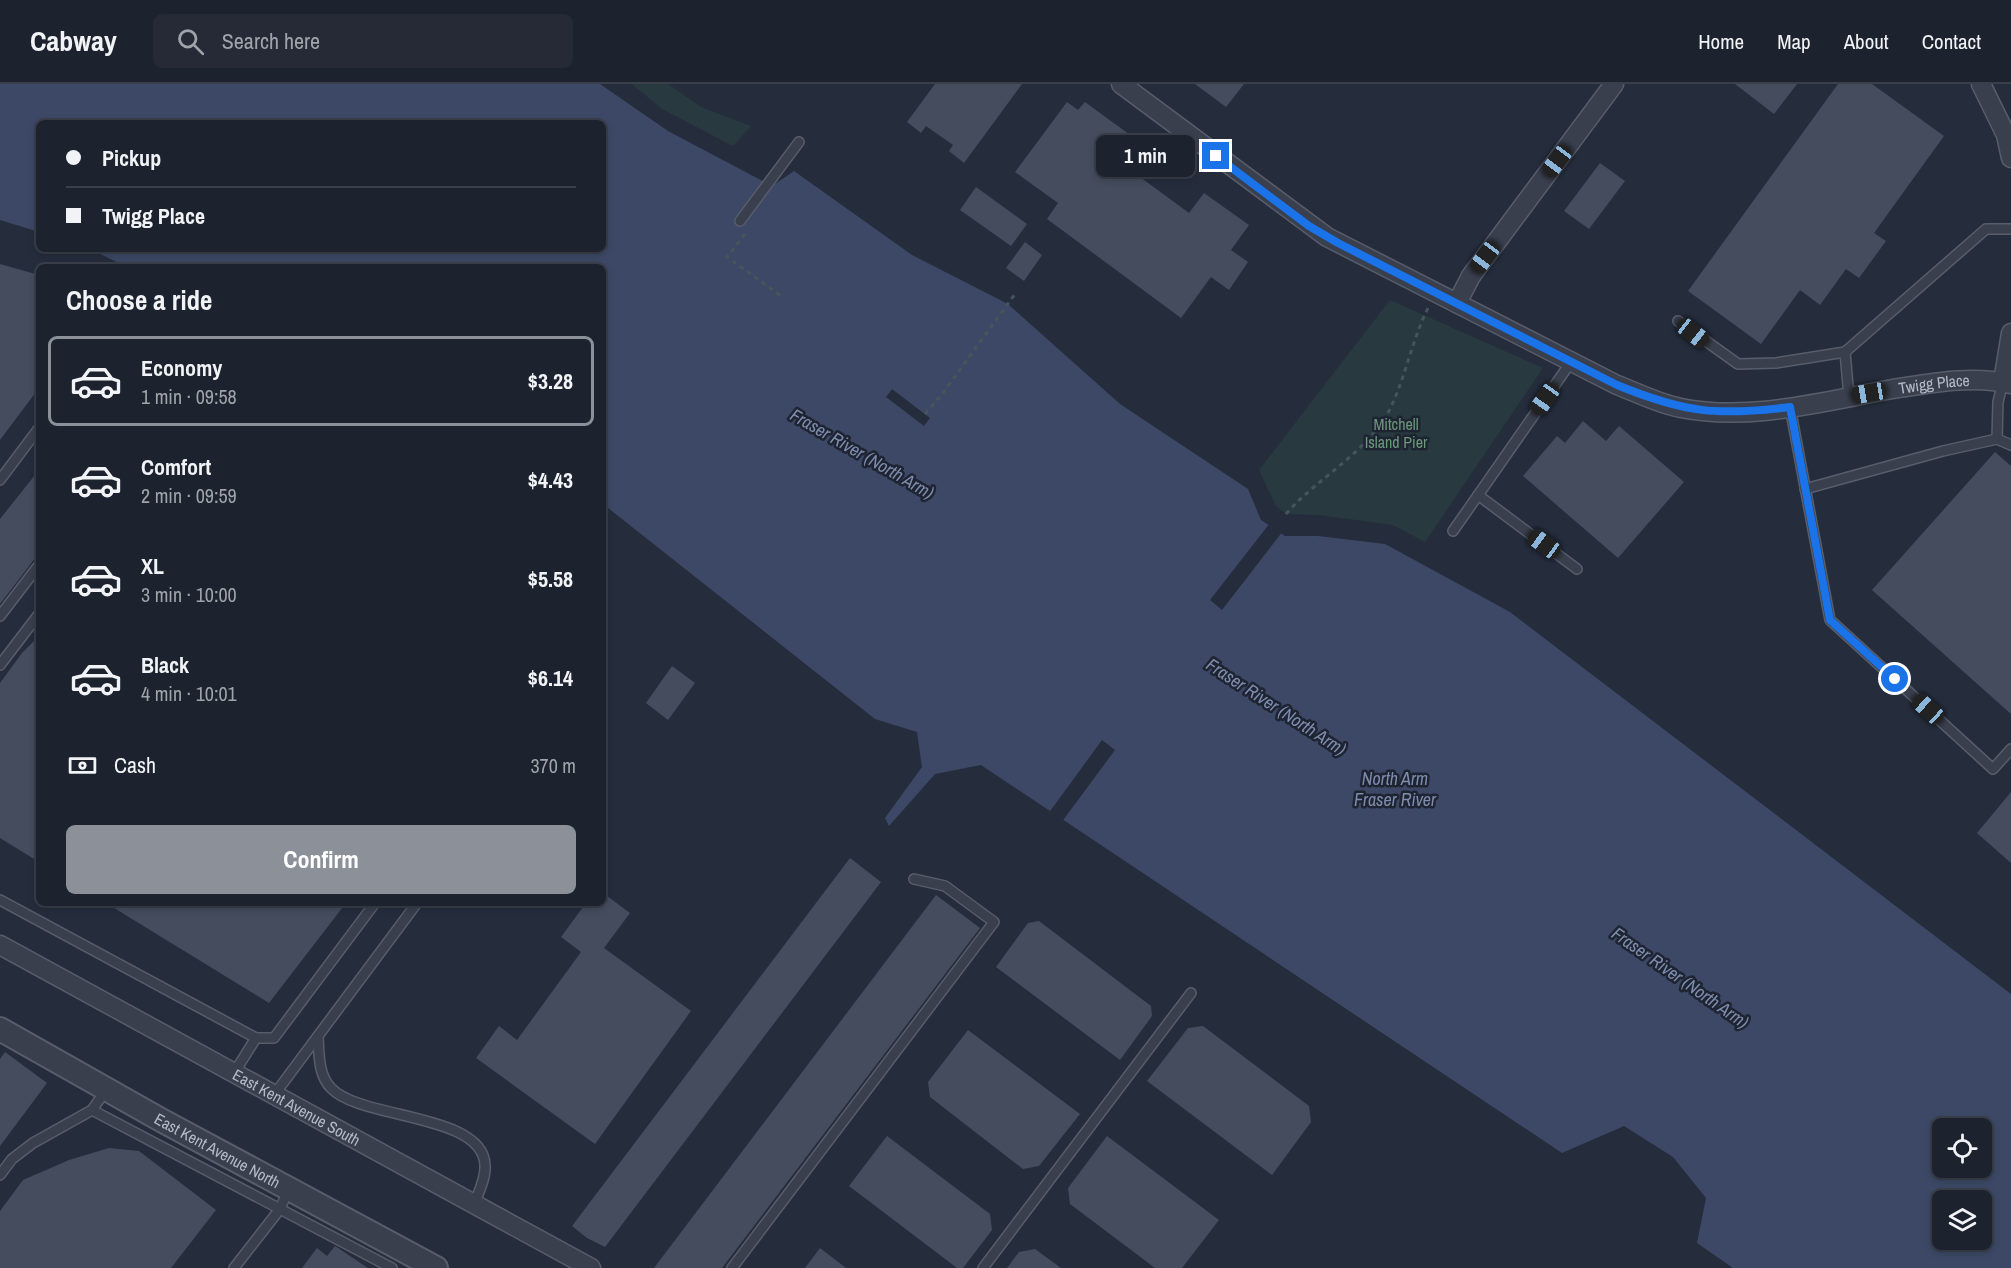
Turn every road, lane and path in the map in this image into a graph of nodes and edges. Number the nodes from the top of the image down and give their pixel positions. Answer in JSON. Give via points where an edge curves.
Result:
{"nodes":[{"id":1,"x":1121,"y":84,"type":"edge"},
{"id":2,"x":1614,"y":84,"type":"edge"},
{"id":3,"x":1981,"y":84,"type":"edge"},
{"id":4,"x":799,"y":142,"type":"dead end"},
{"id":5,"x":2011,"y":158,"type":"edge"},
{"id":6,"x":740,"y":221,"type":"dead end"},
{"id":7,"x":2011,"y":229,"type":"edge"},
{"id":8,"x":747,"y":230,"type":"dead end"},
{"id":9,"x":1015,"y":294,"type":"dead end"},
{"id":10,"x":784,"y":298,"type":"dead end"},
{"id":11,"x":1457,"y":303,"type":"junction"},
{"id":12,"x":1429,"y":306,"type":"dead end"},
{"id":13,"x":1678,"y":321,"type":"dead end"},
{"id":14,"x":2011,"y":333,"type":"edge"},
{"id":15,"x":1845,"y":352,"type":"junction"},
{"id":16,"x":1571,"y":362,"type":"junction"},
{"id":17,"x":2007,"y":383,"type":"edge"},
{"id":18,"x":1849,"y":397,"type":"junction"},
{"id":19,"x":1790,"y":407,"type":"junction"},
{"id":20,"x":925,"y":414,"type":"dead end"},
{"id":21,"x":36,"y":432,"type":"edge"},
{"id":22,"x":1997,"y":439,"type":"junction"},
{"id":23,"x":2011,"y":445,"type":"edge"},
{"id":24,"x":0,"y":480,"type":"edge"},
{"id":25,"x":1805,"y":489,"type":"junction"},
{"id":26,"x":1478,"y":495,"type":"junction"},
{"id":27,"x":1286,"y":514,"type":"dead end"},
{"id":28,"x":1453,"y":531,"type":"dead end"},
{"id":29,"x":36,"y":569,"type":"edge"},
{"id":30,"x":1577,"y":569,"type":"dead end"},
{"id":31,"x":0,"y":616,"type":"edge"},
{"id":32,"x":36,"y":618,"type":"edge"},
{"id":33,"x":0,"y":665,"type":"edge"},
{"id":34,"x":2011,"y":749,"type":"edge"},
{"id":35,"x":914,"y":879,"type":"dead end"},
{"id":36,"x":0,"y":900,"type":"edge"},
{"id":37,"x":373,"y":906,"type":"edge"},
{"id":38,"x":415,"y":906,"type":"edge"},
{"id":39,"x":0,"y":945,"type":"edge"},
{"id":40,"x":1191,"y":993,"type":"dead end"},
{"id":41,"x":0,"y":1029,"type":"edge"},
{"id":42,"x":318,"y":1036,"type":"junction"},
{"id":43,"x":256,"y":1038,"type":"junction"},
{"id":44,"x":234,"y":1073,"type":"junction"},
{"id":45,"x":106,"y":1090,"type":"junction"},
{"id":46,"x":274,"y":1095,"type":"junction"},
{"id":47,"x":92,"y":1110,"type":"junction"},
{"id":48,"x":0,"y":1175,"type":"edge"},
{"id":49,"x":290,"y":1188,"type":"junction"},
{"id":50,"x":474,"y":1205,"type":"junction"},
{"id":51,"x":280,"y":1209,"type":"junction"},
{"id":52,"x":234,"y":1268,"type":"edge"},
{"id":53,"x":392,"y":1268,"type":"edge"},
{"id":54,"x":436,"y":1268,"type":"edge"},
{"id":55,"x":591,"y":1268,"type":"edge"},
{"id":56,"x":732,"y":1268,"type":"edge"},
{"id":57,"x":983,"y":1268,"type":"edge"}],
"edges":[{"from":1,"to":11,"type":"street","name":"Twigg Place","via":[[1309,226]]},
{"from":2,"to":11,"type":"street","via":[[1471,276]]},
{"from":3,"to":5,"type":"street","via":[[2006,135]]},
{"from":4,"to":6,"type":"lane"},
{"from":7,"to":15,"type":"lane","via":[[1986,229]]},
{"from":8,"to":10,"type":"path","via":[[727,257]]},
{"from":9,"to":20,"type":"path"},
{"from":11,"to":16,"type":"street","name":"Twigg Place"},
{"from":12,"to":27,"type":"path","via":[[1390,407],[1361,447],[1303,494]]},
{"from":13,"to":15,"type":"lane","via":[[1738,364],[1776,363]]},
{"from":14,"to":17,"type":"street"},
{"from":15,"to":18,"type":"lane"},
{"from":16,"to":19,"type":"street","name":"Twigg Place","via":[[1617,385],[1679,408],[1733,413]]},
{"from":16,"to":26,"type":"lane"},
{"from":17,"to":18,"type":"street","name":"Twigg Place","via":[[1932,383]]},
{"from":17,"to":22,"type":"lane","via":[[1998,402]]},
{"from":18,"to":19,"type":"street","name":"Twigg Place"},
{"from":19,"to":25,"type":"lane"},
{"from":21,"to":24,"type":"lane"},
{"from":22,"to":23,"type":"lane"},
{"from":22,"to":25,"type":"lane"},
{"from":25,"to":34,"type":"lane","via":[[1830,620],[1993,769]]},
{"from":26,"to":28,"type":"lane"},
{"from":26,"to":30,"type":"lane"},
{"from":29,"to":31,"type":"lane"},
{"from":32,"to":33,"type":"lane"},
{"from":35,"to":56,"type":"lane","via":[[945,886],[994,922]]},
{"from":36,"to":43,"type":"lane"},
{"from":37,"to":43,"type":"lane","via":[[274,1038]]},
{"from":38,"to":42,"type":"lane"},
{"from":39,"to":44,"type":"street","name":"East Kent Avenue South"},
{"from":40,"to":57,"type":"lane"},
{"from":41,"to":45,"type":"street","name":"East Kent Avenue North"},
{"from":42,"to":46,"type":"lane"},
{"from":42,"to":50,"type":"lane","via":[[324,1079],[339,1094],[450,1129],[476,1144],[485,1165]]},
{"from":43,"to":44,"type":"lane"},
{"from":44,"to":46,"type":"street","name":"East Kent Avenue South"},
{"from":45,"to":47,"type":"lane"},
{"from":45,"to":49,"type":"street","name":"East Kent Avenue North"},
{"from":46,"to":50,"type":"street","name":"East Kent Avenue South"},
{"from":47,"to":48,"type":"lane","via":[[33,1143],[12,1159]]},
{"from":47,"to":51,"type":"lane"},
{"from":49,"to":51,"type":"lane"},
{"from":49,"to":54,"type":"street","name":"East Kent Avenue North"},
{"from":50,"to":55,"type":"street","name":"East Kent Avenue South"},
{"from":51,"to":52,"type":"lane"},
{"from":51,"to":53,"type":"lane"}]}
